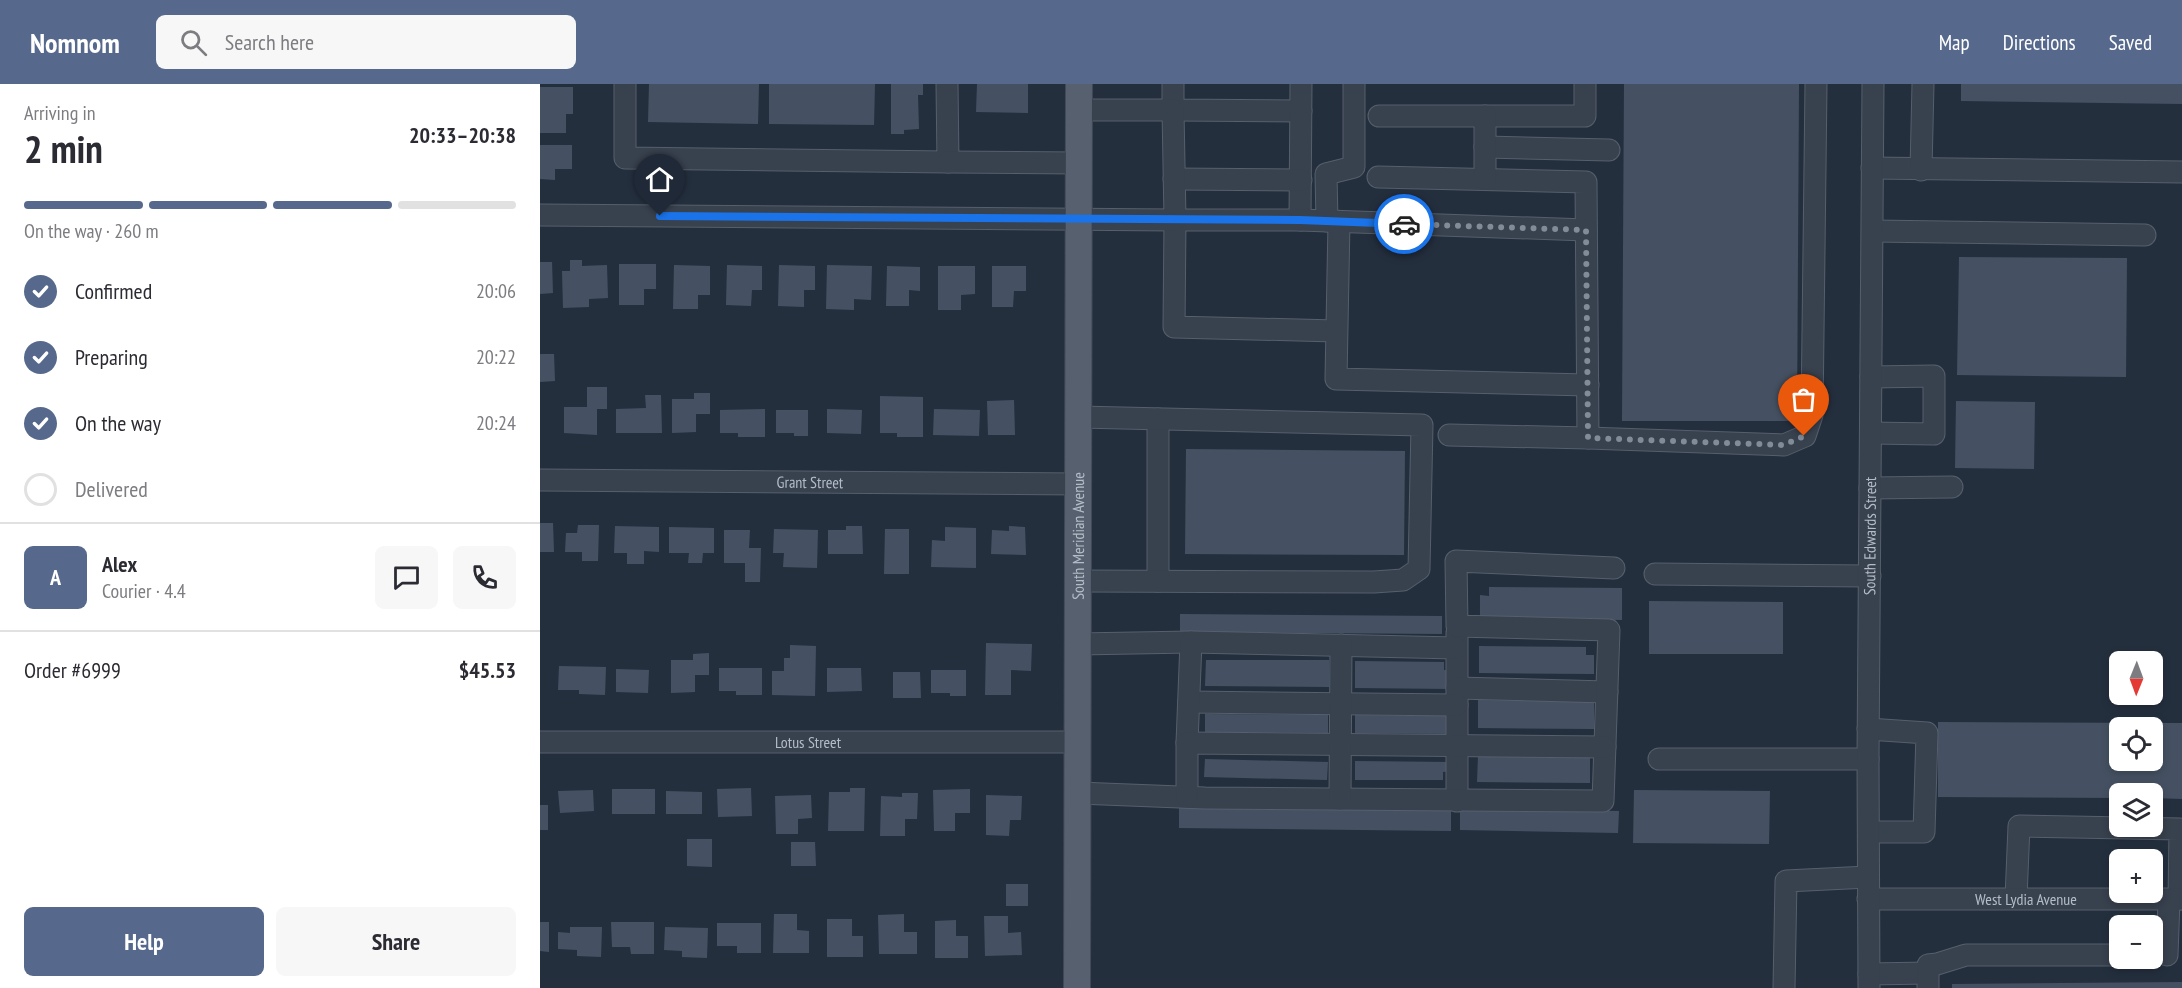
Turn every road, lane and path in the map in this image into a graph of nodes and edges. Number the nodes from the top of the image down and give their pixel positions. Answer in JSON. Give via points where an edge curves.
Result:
{"nodes":[{"id":1,"x":625,"y":84,"type":"edge"},
{"id":2,"x":947,"y":84,"type":"edge"},
{"id":3,"x":1079,"y":84,"type":"edge"},
{"id":4,"x":1173,"y":84,"type":"edge"},
{"id":5,"x":1301,"y":84,"type":"edge"},
{"id":6,"x":1354,"y":84,"type":"edge"},
{"id":7,"x":1585,"y":84,"type":"edge"},
{"id":8,"x":1816,"y":84,"type":"edge"},
{"id":9,"x":1873,"y":84,"type":"edge"},
{"id":10,"x":1923,"y":84,"type":"edge"},
{"id":11,"x":1079,"y":110,"type":"junction"},
{"id":12,"x":1173,"y":110,"type":"junction"},
{"id":13,"x":1301,"y":111,"type":"junction"},
{"id":14,"x":1379,"y":116,"type":"dead end"},
{"id":15,"x":1485,"y":117,"type":"junction"},
{"id":16,"x":1485,"y":147,"type":"junction"},
{"id":17,"x":1609,"y":150,"type":"dead end"},
{"id":18,"x":948,"y":162,"type":"junction"},
{"id":19,"x":1079,"y":163,"type":"junction"},
{"id":20,"x":1872,"y":168,"type":"junction"},
{"id":21,"x":1922,"y":170,"type":"junction"},
{"id":22,"x":2182,"y":172,"type":"edge"},
{"id":23,"x":1378,"y":177,"type":"dead end"},
{"id":24,"x":1174,"y":179,"type":"junction"},
{"id":25,"x":1485,"y":179,"type":"junction"},
{"id":26,"x":1300,"y":180,"type":"junction"},
{"id":27,"x":540,"y":215,"type":"edge"},
{"id":28,"x":1079,"y":218,"type":"junction"},
{"id":29,"x":1175,"y":220,"type":"junction"},
{"id":30,"x":1300,"y":220,"type":"junction"},
{"id":31,"x":1333,"y":222,"type":"junction"},
{"id":32,"x":1586,"y":230,"type":"junction"},
{"id":33,"x":1873,"y":231,"type":"junction"},
{"id":34,"x":2145,"y":235,"type":"dead end"},
{"id":35,"x":1336,"y":331,"type":"junction"},
{"id":36,"x":1871,"y":377,"type":"junction"},
{"id":37,"x":1588,"y":385,"type":"junction"},
{"id":38,"x":1079,"y":417,"type":"junction"},
{"id":39,"x":1158,"y":419,"type":"junction"},
{"id":40,"x":1871,"y":433,"type":"junction"},
{"id":41,"x":1449,"y":435,"type":"dead end"},
{"id":42,"x":1588,"y":438,"type":"junction"},
{"id":43,"x":540,"y":480,"type":"edge"},
{"id":44,"x":1079,"y":484,"type":"junction"},
{"id":45,"x":1952,"y":487,"type":"dead end"},
{"id":46,"x":1870,"y":488,"type":"junction"},
{"id":47,"x":1614,"y":568,"type":"dead end"},
{"id":48,"x":1655,"y":574,"type":"dead end"},
{"id":49,"x":1870,"y":576,"type":"junction"},
{"id":50,"x":1078,"y":581,"type":"junction"},
{"id":51,"x":1158,"y":581,"type":"junction"},
{"id":52,"x":1457,"y":626,"type":"junction"},
{"id":53,"x":1191,"y":642,"type":"junction"},
{"id":54,"x":1078,"y":644,"type":"junction"},
{"id":55,"x":1341,"y":645,"type":"junction"},
{"id":56,"x":1456,"y":648,"type":"junction"},
{"id":57,"x":1607,"y":692,"type":"junction"},
{"id":58,"x":1457,"y":697,"type":"junction"},
{"id":59,"x":1189,"y":702,"type":"junction"},
{"id":60,"x":1340,"y":704,"type":"junction"},
{"id":61,"x":1868,"y":729,"type":"junction"},
{"id":62,"x":540,"y":741,"type":"edge"},
{"id":63,"x":1078,"y":742,"type":"junction"},
{"id":64,"x":1187,"y":743,"type":"junction"},
{"id":65,"x":1340,"y":745,"type":"junction"},
{"id":66,"x":1457,"y":746,"type":"junction"},
{"id":67,"x":1605,"y":747,"type":"junction"},
{"id":68,"x":1659,"y":759,"type":"dead end"},
{"id":69,"x":1868,"y":759,"type":"junction"},
{"id":70,"x":1078,"y":792,"type":"junction"},
{"id":71,"x":1187,"y":797,"type":"junction"},
{"id":72,"x":1340,"y":799,"type":"junction"},
{"id":73,"x":1457,"y":801,"type":"junction"},
{"id":74,"x":1869,"y":832,"type":"junction"},
{"id":75,"x":1868,"y":877,"type":"junction"},
{"id":76,"x":2016,"y":898,"type":"junction"},
{"id":77,"x":1868,"y":899,"type":"junction"},
{"id":78,"x":2176,"y":899,"type":"edge"},
{"id":79,"x":2109,"y":955,"type":"edge"},
{"id":80,"x":2167,"y":955,"type":"edge"},
{"id":81,"x":1869,"y":981,"type":"edge"},
{"id":82,"x":1928,"y":981,"type":"edge"},
{"id":83,"x":1077,"y":988,"type":"edge"},
{"id":84,"x":1784,"y":988,"type":"edge"}],
"edges":[{"from":1,"to":18,"type":"street","via":[[625,158]]},
{"from":2,"to":18,"type":"street"},
{"from":3,"to":11,"type":"main road","name":"South Meridian Avenue"},
{"from":4,"to":12,"type":"street"},
{"from":5,"to":13,"type":"street"},
{"from":6,"to":31,"type":"street","via":[[1354,167],[1326,174]]},
{"from":7,"to":15,"type":"street","via":[[1586,116]]},
{"from":8,"to":42,"type":"street","via":[[1812,415],[1804,436],[1784,445]]},
{"from":9,"to":20,"type":"street","name":"South Edwards Street"},
{"from":10,"to":21,"type":"street"},
{"from":11,"to":12,"type":"street"},
{"from":11,"to":19,"type":"main road","name":"South Meridian Avenue"},
{"from":12,"to":13,"type":"street"},
{"from":12,"to":24,"type":"street"},
{"from":13,"to":26,"type":"street"},
{"from":14,"to":15,"type":"street"},
{"from":15,"to":16,"type":"street"},
{"from":16,"to":17,"type":"street"},
{"from":16,"to":25,"type":"street"},
{"from":18,"to":19,"type":"street"},
{"from":19,"to":28,"type":"main road","name":"South Meridian Avenue"},
{"from":20,"to":21,"type":"street"},
{"from":20,"to":33,"type":"street","name":"South Edwards Street"},
{"from":21,"to":22,"type":"street"},
{"from":23,"to":25,"type":"street"},
{"from":24,"to":26,"type":"street"},
{"from":24,"to":29,"type":"street"},
{"from":25,"to":32,"type":"street","via":[[1586,182]]},
{"from":26,"to":30,"type":"street"},
{"from":27,"to":28,"type":"street"},
{"from":28,"to":29,"type":"street"},
{"from":28,"to":38,"type":"main road","name":"South Meridian Avenue"},
{"from":29,"to":30,"type":"street"},
{"from":29,"to":35,"type":"street","via":[[1174,327]]},
{"from":30,"to":31,"type":"street"},
{"from":31,"to":32,"type":"street"},
{"from":31,"to":35,"type":"street"},
{"from":32,"to":37,"type":"street"},
{"from":33,"to":34,"type":"street"},
{"from":33,"to":36,"type":"street","name":"South Edwards Street"},
{"from":35,"to":37,"type":"street","via":[[1336,379]]},
{"from":36,"to":40,"type":"street","name":"South Edwards Street"},
{"from":36,"to":40,"type":"street","via":[[1934,376],[1934,434]]},
{"from":37,"to":42,"type":"street"},
{"from":38,"to":39,"type":"street"},
{"from":38,"to":44,"type":"main road","name":"South Meridian Avenue"},
{"from":39,"to":51,"type":"street"},
{"from":39,"to":51,"type":"street","via":[[1422,426],[1419,569],[1402,580]]},
{"from":40,"to":46,"type":"street","name":"South Edwards Street"},
{"from":41,"to":42,"type":"street"},
{"from":43,"to":44,"type":"street","name":"Grant Street"},
{"from":44,"to":50,"type":"main road","name":"South Meridian Avenue"},
{"from":45,"to":46,"type":"street"},
{"from":46,"to":49,"type":"street","name":"South Edwards Street"},
{"from":47,"to":52,"type":"street","via":[[1456,561]]},
{"from":48,"to":49,"type":"street"},
{"from":49,"to":61,"type":"street","name":"South Edwards Street"},
{"from":50,"to":51,"type":"street"},
{"from":50,"to":54,"type":"main road","name":"South Meridian Avenue"},
{"from":52,"to":56,"type":"street"},
{"from":52,"to":57,"type":"street","via":[[1609,630]]},
{"from":53,"to":54,"type":"street"},
{"from":53,"to":55,"type":"street"},
{"from":53,"to":59,"type":"street"},
{"from":54,"to":63,"type":"main road","name":"South Meridian Avenue"},
{"from":55,"to":56,"type":"street"},
{"from":55,"to":60,"type":"street"},
{"from":56,"to":58,"type":"street"},
{"from":57,"to":58,"type":"street"},
{"from":57,"to":67,"type":"street"},
{"from":58,"to":60,"type":"street"},
{"from":58,"to":66,"type":"street"},
{"from":59,"to":60,"type":"street"},
{"from":59,"to":64,"type":"street"},
{"from":60,"to":65,"type":"street"},
{"from":61,"to":69,"type":"street","name":"South Edwards Street"},
{"from":61,"to":74,"type":"street","via":[[1927,733],[1924,832]]},
{"from":62,"to":63,"type":"street","name":"Lotus Street"},
{"from":63,"to":70,"type":"main road","name":"South Meridian Avenue"},
{"from":64,"to":65,"type":"street"},
{"from":64,"to":71,"type":"street"},
{"from":65,"to":66,"type":"street"},
{"from":65,"to":72,"type":"street"},
{"from":66,"to":67,"type":"street"},
{"from":66,"to":73,"type":"street"},
{"from":67,"to":73,"type":"street","via":[[1603,801]]},
{"from":68,"to":69,"type":"street"},
{"from":69,"to":74,"type":"street","name":"South Edwards Street"},
{"from":70,"to":71,"type":"street"},
{"from":70,"to":83,"type":"main road","name":"South Meridian Avenue"},
{"from":71,"to":72,"type":"street"},
{"from":72,"to":73,"type":"street"},
{"from":74,"to":75,"type":"street","name":"South Edwards Street"},
{"from":75,"to":77,"type":"street","name":"South Edwards Street"},
{"from":75,"to":84,"type":"street","via":[[1785,881]]},
{"from":76,"to":77,"type":"street","name":"West Lydia Avenue"},
{"from":76,"to":78,"type":"street","name":"West Lydia Avenue"},
{"from":76,"to":78,"type":"street","via":[[2019,826],[2180,829]]},
{"from":77,"to":81,"type":"street","name":"South Edwards Street"},
{"from":78,"to":80,"type":"street"},
{"from":79,"to":82,"type":"street","via":[[1966,955],[1928,965]]},
{"from":81,"to":82,"type":"street"}]}
